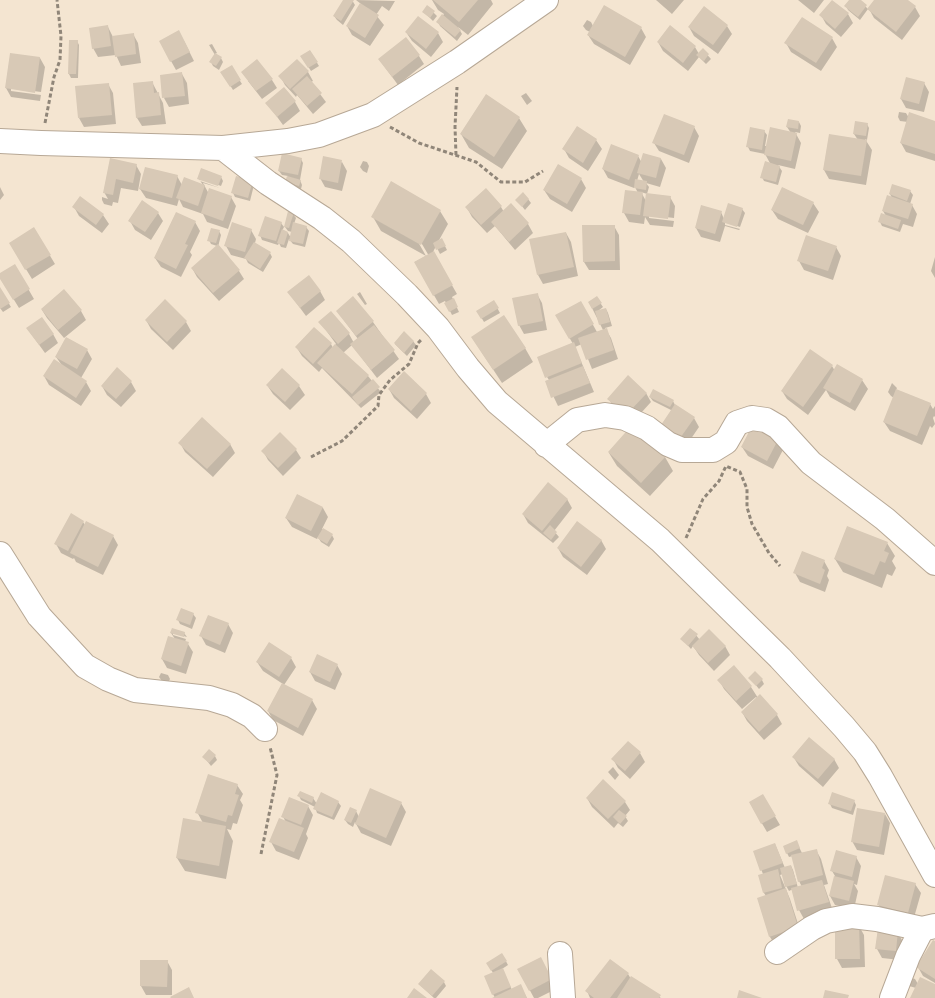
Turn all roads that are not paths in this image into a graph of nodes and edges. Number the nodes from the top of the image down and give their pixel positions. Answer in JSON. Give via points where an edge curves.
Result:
{"nodes":[{"id":1,"x":546,"y":0,"type":"edge"},
{"id":2,"x":0,"y":140,"type":"edge"},
{"id":3,"x":223,"y":148,"type":"junction"},
{"id":4,"x":546,"y":445,"type":"junction"},
{"id":5,"x":0,"y":554,"type":"edge"},
{"id":6,"x":935,"y":563,"type":"edge"},
{"id":7,"x":265,"y":729,"type":"road end"},
{"id":8,"x":935,"y":875,"type":"edge"},
{"id":9,"x":929,"y":928,"type":"edge"},
{"id":10,"x":777,"y":952,"type":"dead end"},
{"id":11,"x":560,"y":954,"type":"dead end"},
{"id":12,"x":563,"y":998,"type":"edge"},
{"id":13,"x":892,"y":998,"type":"edge"}],
"edges":[{"from":1,"to":3,"type":"street","via":[[373,115],[319,135]]},
{"from":2,"to":3,"type":"street"},
{"from":3,"to":4,"type":"street","via":[[351,241],[438,328],[497,402]]},
{"from":4,"to":6,"type":"street","via":[[577,420],[605,415],[625,418],[682,450],[713,450],[726,442],[737,423],[752,418],[766,420],[778,427],[811,463],[885,519]]},
{"from":4,"to":8,"type":"street","via":[[660,540],[780,658],[844,727],[880,776]]},
{"from":5,"to":7,"type":"street","via":[[39,616],[85,666],[136,690],[209,698],[232,705],[252,716]]},
{"from":9,"to":10,"type":"street","via":[[852,916],[826,921]]},
{"from":9,"to":13,"type":"street","via":[[908,956]]},
{"from":11,"to":12,"type":"street"}]}
